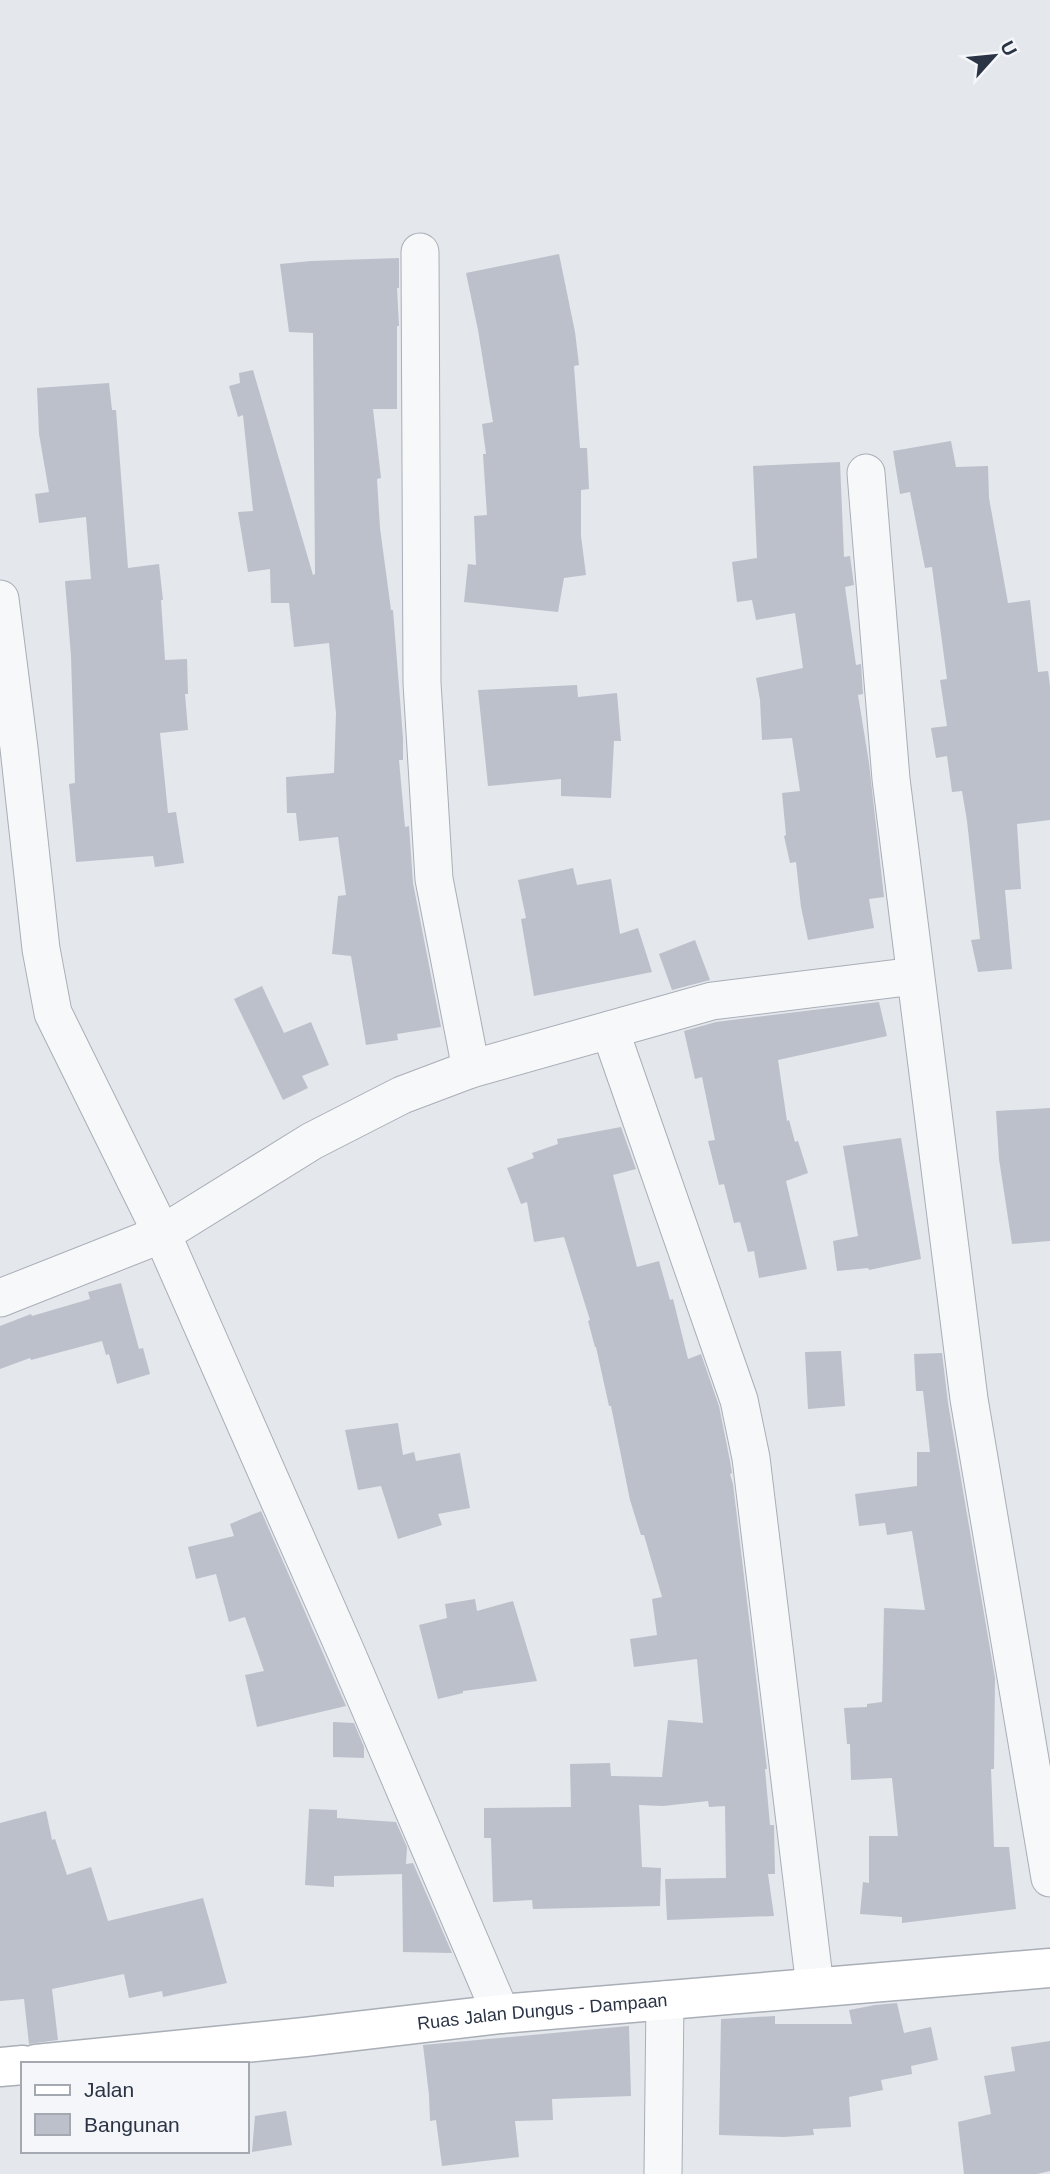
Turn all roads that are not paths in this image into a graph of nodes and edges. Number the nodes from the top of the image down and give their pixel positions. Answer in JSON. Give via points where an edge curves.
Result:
{"nodes":[{"id":1,"x":420,"y":252,"type":"dead end"},
{"id":2,"x":866,"y":473,"type":"dead end"},
{"id":3,"x":0,"y":599,"type":"edge"},
{"id":4,"x":915,"y":976,"type":"junction"},
{"id":5,"x":610,"y":1030,"type":"junction"},
{"id":6,"x":471,"y":1069,"type":"junction"},
{"id":7,"x":162,"y":1234,"type":"junction"},
{"id":8,"x":0,"y":1298,"type":"edge"},
{"id":9,"x":1050,"y":1878,"type":"edge"},
{"id":10,"x":1050,"y":1968,"type":"edge"},
{"id":11,"x":815,"y":1987,"type":"junction"},
{"id":12,"x":665,"y":2000,"type":"junction"},
{"id":13,"x":501,"y":2014,"type":"junction"},
{"id":14,"x":56,"y":2062,"type":"edge"},
{"id":15,"x":21,"y":2065,"type":"edge"},
{"id":16,"x":0,"y":2067,"type":"edge"},
{"id":17,"x":663,"y":2174,"type":"edge"}],
"edges":[{"from":1,"to":6,"type":"street","via":[[422,683],[434,879]]},
{"from":2,"to":4,"type":"street","via":[[891,779]]},
{"from":3,"to":7,"type":"street","via":[[52,1013]]},
{"from":4,"to":5,"type":"street","via":[[712,1001]]},
{"from":4,"to":9,"type":"street","via":[[969,1399]]},
{"from":5,"to":6,"type":"street"},
{"from":5,"to":11,"type":"street","via":[[738,1400],[751,1458]]},
{"from":6,"to":7,"type":"street","via":[[402,1095],[312,1142]]},
{"from":7,"to":8,"type":"street"},
{"from":7,"to":13,"type":"street"},
{"from":10,"to":11,"type":"main road","name":"Ruas Jalan Dungus - Dampaan"},
{"from":11,"to":12,"type":"main road","name":"Ruas Jalan Dungus - Dampaan"},
{"from":12,"to":13,"type":"main road","name":"Ruas Jalan Dungus - Dampaan"},
{"from":12,"to":17,"type":"street"},
{"from":13,"to":14,"type":"main road","name":"Ruas Jalan Dungus - Dampaan"},
{"from":15,"to":16,"type":"main road"}]}
